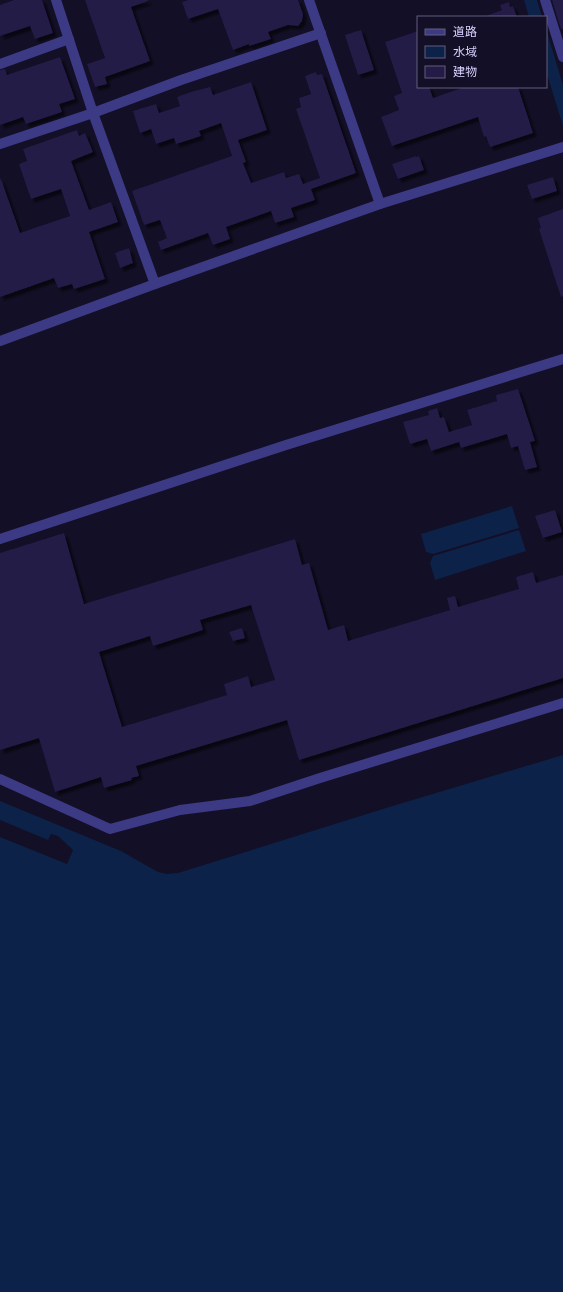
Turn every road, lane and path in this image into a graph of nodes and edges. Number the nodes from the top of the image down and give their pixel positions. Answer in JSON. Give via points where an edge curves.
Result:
{"nodes":[{"id":1,"x":56,"y":0,"type":"edge"},
{"id":2,"x":309,"y":0,"type":"edge"},
{"id":3,"x":545,"y":0,"type":"edge"},
{"id":4,"x":321,"y":33,"type":"junction"},
{"id":5,"x":69,"y":39,"type":"junction"},
{"id":6,"x":563,"y":57,"type":"edge"},
{"id":7,"x":0,"y":64,"type":"edge"},
{"id":8,"x":93,"y":113,"type":"junction"},
{"id":9,"x":0,"y":144,"type":"edge"},
{"id":10,"x":563,"y":147,"type":"edge"},
{"id":11,"x":380,"y":204,"type":"junction"},
{"id":12,"x":155,"y":284,"type":"junction"},
{"id":13,"x":0,"y":342,"type":"edge"},
{"id":14,"x":563,"y":359,"type":"edge"},
{"id":15,"x":0,"y":538,"type":"edge"},
{"id":16,"x":563,"y":703,"type":"edge"},
{"id":17,"x":0,"y":779,"type":"edge"}],
"edges":[{"from":1,"to":5,"type":"street"},
{"from":2,"to":4,"type":"street"},
{"from":3,"to":6,"type":"street"},
{"from":4,"to":8,"type":"street","via":[[181,80]]},
{"from":4,"to":11,"type":"street"},
{"from":5,"to":7,"type":"street"},
{"from":5,"to":8,"type":"street"},
{"from":8,"to":9,"type":"street"},
{"from":8,"to":12,"type":"street"},
{"from":10,"to":11,"type":"street"},
{"from":11,"to":12,"type":"street"},
{"from":12,"to":13,"type":"street"},
{"from":14,"to":15,"type":"street"},
{"from":16,"to":17,"type":"street","via":[[250,801],[180,810],[110,829]]}]}
